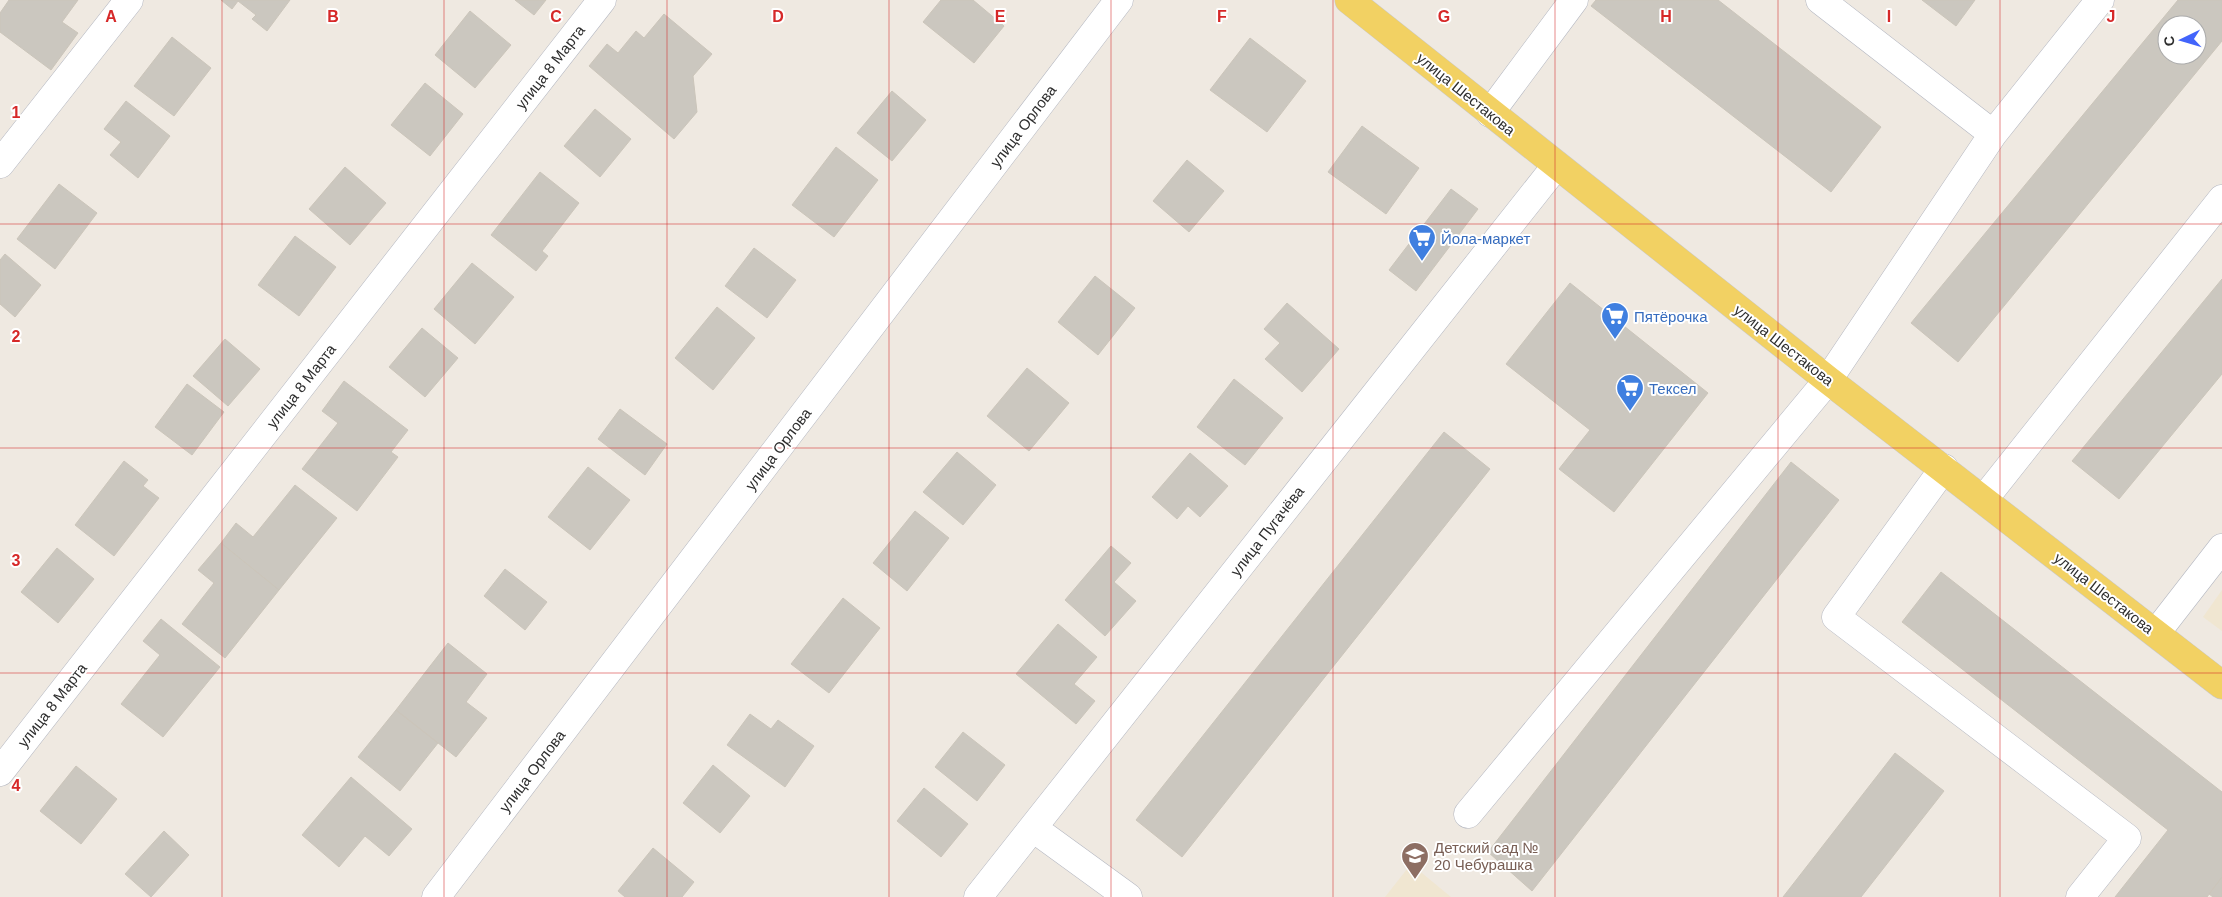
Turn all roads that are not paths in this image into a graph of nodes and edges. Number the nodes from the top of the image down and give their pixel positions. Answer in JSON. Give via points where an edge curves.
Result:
{"nodes":[{"id":1,"x":129,"y":0,"type":"edge"},
{"id":2,"x":602,"y":0,"type":"edge"},
{"id":3,"x":1119,"y":0,"type":"edge"},
{"id":4,"x":1349,"y":0,"type":"edge"},
{"id":5,"x":1574,"y":0,"type":"edge"},
{"id":6,"x":2100,"y":0,"type":"edge"},
{"id":7,"x":1825,"y":1,"type":"edge"},
{"id":8,"x":1490,"y":113,"type":"junction"},
{"id":9,"x":1993,"y":134,"type":"junction"},
{"id":10,"x":0,"y":164,"type":"edge"},
{"id":11,"x":1556,"y":166,"type":"junction"},
{"id":12,"x":2222,"y":198,"type":"edge"},
{"id":13,"x":1828,"y":380,"type":"junction"},
{"id":14,"x":1944,"y":468,"type":"junction"},
{"id":15,"x":1984,"y":499,"type":"junction"},
{"id":16,"x":2222,"y":548,"type":"edge"},
{"id":17,"x":2156,"y":633,"type":"junction"},
{"id":18,"x":2222,"y":685,"type":"edge"},
{"id":19,"x":0,"y":772,"type":"edge"},
{"id":20,"x":1468,"y":814,"type":"dead end"},
{"id":21,"x":1033,"y":828,"type":"junction"},
{"id":22,"x":436,"y":897,"type":"edge"},
{"id":23,"x":978,"y":897,"type":"edge"},
{"id":24,"x":1128,"y":897,"type":"edge"},
{"id":25,"x":2080,"y":897,"type":"edge"}],
"edges":[{"from":1,"to":10,"type":"street"},
{"from":2,"to":19,"type":"street","name":"улица 8 Марта"},
{"from":3,"to":22,"type":"street","name":"улица Орлова"},
{"from":4,"to":8,"type":"main road","name":"улица Шестакова"},
{"from":5,"to":8,"type":"street"},
{"from":6,"to":9,"type":"street"},
{"from":7,"to":9,"type":"street"},
{"from":8,"to":11,"type":"main road","name":"улица Шестакова"},
{"from":9,"to":13,"type":"street"},
{"from":11,"to":13,"type":"main road","name":"улица Шестакова"},
{"from":11,"to":21,"type":"street","name":"улица Пугачёва"},
{"from":12,"to":15,"type":"street"},
{"from":13,"to":14,"type":"main road","name":"улица Шестакова"},
{"from":13,"to":20,"type":"street"},
{"from":14,"to":15,"type":"main road","name":"улица Шестакова"},
{"from":14,"to":25,"type":"street","via":[[1836,617],[2127,838]]},
{"from":15,"to":17,"type":"main road","name":"улица Шестакова"},
{"from":16,"to":17,"type":"street"},
{"from":17,"to":18,"type":"main road","name":"улица Шестакова"},
{"from":21,"to":23,"type":"street","name":"улица Пугачёва"},
{"from":21,"to":24,"type":"street"}]}
